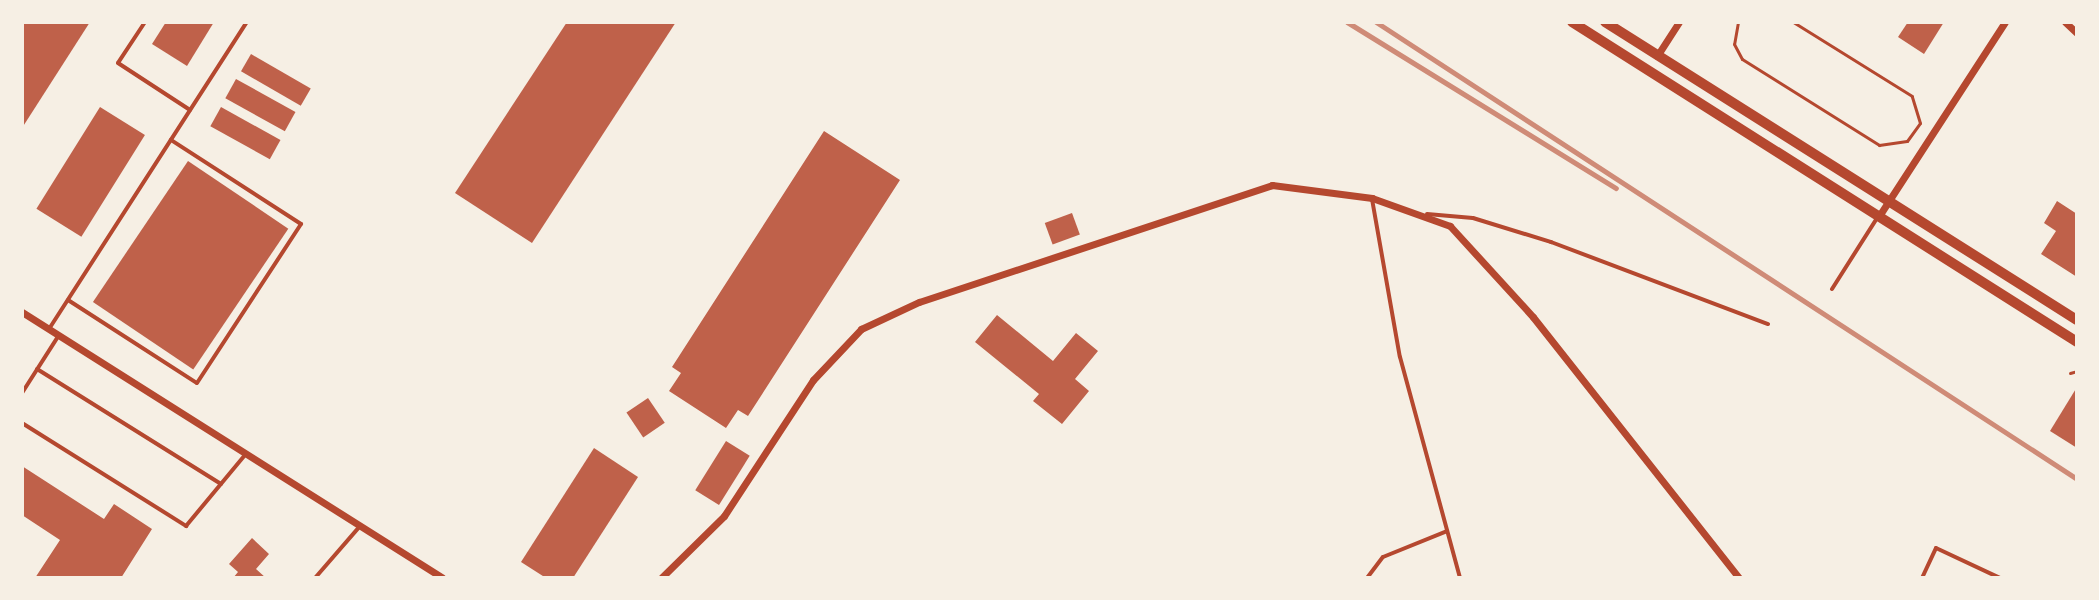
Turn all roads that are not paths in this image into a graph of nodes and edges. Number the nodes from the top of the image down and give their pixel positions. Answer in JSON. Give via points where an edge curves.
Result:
{"nodes":[{"id":1,"x":145,"y":22,"type":"edge"},
{"id":2,"x":247,"y":22,"type":"edge"},
{"id":3,"x":1572,"y":22,"type":"edge"},
{"id":4,"x":1605,"y":22,"type":"edge"},
{"id":5,"x":1679,"y":22,"type":"edge"},
{"id":6,"x":2005,"y":22,"type":"edge"},
{"id":7,"x":2065,"y":22,"type":"edge"},
{"id":8,"x":2077,"y":33,"type":"edge"},
{"id":9,"x":1657,"y":56,"type":"junction"},
{"id":10,"x":190,"y":110,"type":"junction"},
{"id":11,"x":171,"y":140,"type":"junction"},
{"id":12,"x":1372,"y":198,"type":"junction"},
{"id":13,"x":1888,"y":201,"type":"junction"},
{"id":14,"x":1427,"y":214,"type":"junction"},
{"id":15,"x":1879,"y":216,"type":"junction"},
{"id":16,"x":1832,"y":289,"type":"dead end"},
{"id":17,"x":68,"y":300,"type":"junction"},
{"id":18,"x":22,"y":312,"type":"edge"},
{"id":19,"x":2077,"y":320,"type":"edge"},
{"id":20,"x":1768,"y":324,"type":"dead end"},
{"id":21,"x":49,"y":329,"type":"junction"},
{"id":22,"x":59,"y":335,"type":"junction"},
{"id":23,"x":2077,"y":342,"type":"edge"},
{"id":24,"x":37,"y":369,"type":"junction"},
{"id":25,"x":22,"y":393,"type":"edge"},
{"id":26,"x":22,"y":423,"type":"edge"},
{"id":27,"x":246,"y":454,"type":"junction"},
{"id":28,"x":221,"y":484,"type":"junction"},
{"id":29,"x":360,"y":526,"type":"junction"},
{"id":30,"x":1447,"y":531,"type":"junction"},
{"id":31,"x":1729,"y":566,"type":"junction"},
{"id":32,"x":315,"y":578,"type":"edge"},
{"id":33,"x":442,"y":578,"type":"edge"},
{"id":34,"x":661,"y":578,"type":"edge"},
{"id":35,"x":1367,"y":578,"type":"edge"},
{"id":36,"x":1460,"y":578,"type":"edge"},
{"id":37,"x":1728,"y":578,"type":"edge"},
{"id":38,"x":1739,"y":578,"type":"edge"},
{"id":39,"x":1922,"y":578,"type":"edge"},
{"id":40,"x":2000,"y":578,"type":"edge"}],
"edges":[{"from":1,"to":10,"type":"lane","via":[[118,63]]},
{"from":2,"to":10,"type":"lane"},
{"from":3,"to":15,"type":"main road"},
{"from":4,"to":9,"type":"main road"},
{"from":5,"to":9,"type":"street"},
{"from":6,"to":13,"type":"street"},
{"from":7,"to":8,"type":"street"},
{"from":9,"to":13,"type":"main road"},
{"from":10,"to":11,"type":"lane"},
{"from":11,"to":17,"type":"lane"},
{"from":11,"to":17,"type":"lane","via":[[301,224],[197,383]]},
{"from":12,"to":14,"type":"street"},
{"from":12,"to":30,"type":"lane","via":[[1400,357]]},
{"from":12,"to":34,"type":"street","via":[[1300,185],[1240,193],[861,329],[798,400],[724,516]]},
{"from":13,"to":15,"type":"street"},
{"from":13,"to":19,"type":"main road"},
{"from":14,"to":20,"type":"lane","via":[[1473,218],[1551,242]]},
{"from":14,"to":31,"type":"street","via":[[1468,242],[1524,306]]},
{"from":15,"to":16,"type":"lane"},
{"from":15,"to":23,"type":"main road"},
{"from":17,"to":21,"type":"lane"},
{"from":18,"to":21,"type":"street"},
{"from":21,"to":22,"type":"street"},
{"from":22,"to":24,"type":"lane"},
{"from":22,"to":27,"type":"street"},
{"from":24,"to":25,"type":"lane"},
{"from":24,"to":28,"type":"lane"},
{"from":26,"to":28,"type":"lane","via":[[186,526]]},
{"from":27,"to":28,"type":"lane"},
{"from":27,"to":29,"type":"street"},
{"from":29,"to":32,"type":"lane"},
{"from":29,"to":33,"type":"street"},
{"from":30,"to":35,"type":"lane","via":[[1383,557]]},
{"from":30,"to":36,"type":"lane"},
{"from":31,"to":37,"type":"lane"},
{"from":31,"to":38,"type":"street"},
{"from":39,"to":40,"type":"lane","via":[[1936,548]]}]}
